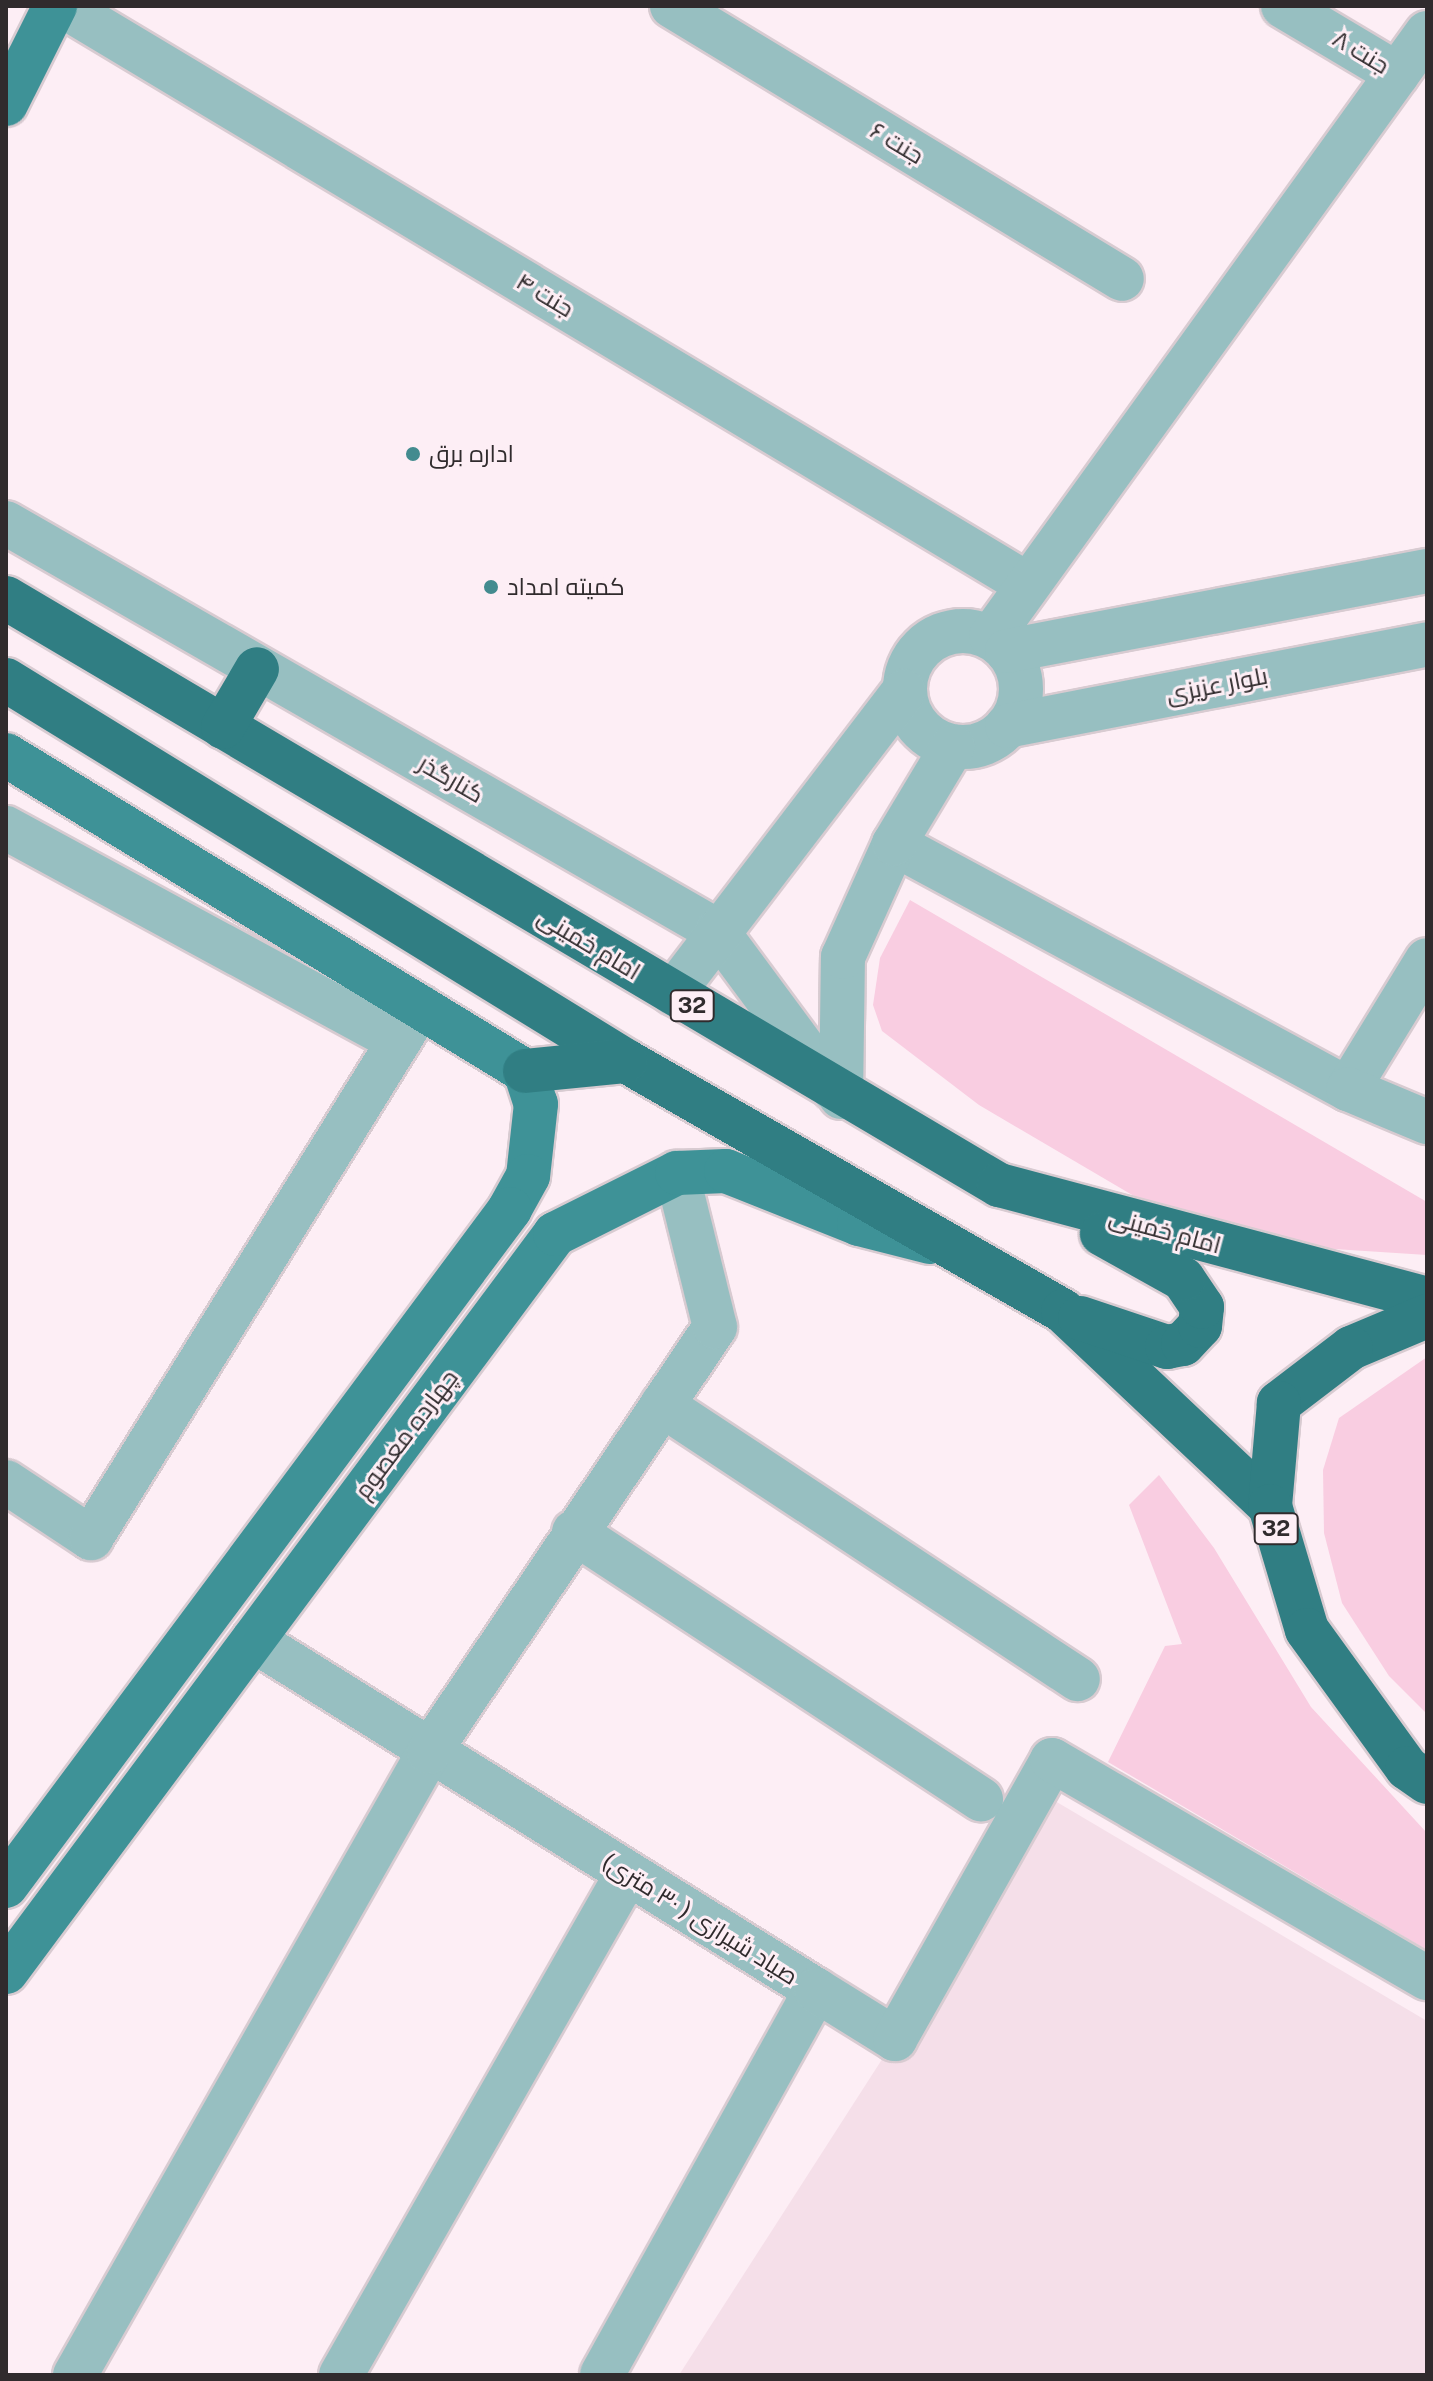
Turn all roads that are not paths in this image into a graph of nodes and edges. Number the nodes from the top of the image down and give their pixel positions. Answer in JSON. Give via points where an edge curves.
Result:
{"nodes":[{"id":1,"x":55,"y":6,"type":"edge"},
{"id":2,"x":63,"y":6,"type":"edge"},
{"id":3,"x":672,"y":6,"type":"edge"},
{"id":4,"x":1283,"y":6,"type":"edge"},
{"id":5,"x":1427,"y":33,"type":"edge"},
{"id":6,"x":1397,"y":74,"type":"junction"},
{"id":7,"x":6,"y":104,"type":"edge"},
{"id":8,"x":1122,"y":279,"type":"dead end"},
{"id":9,"x":6,"y":523,"type":"edge"},
{"id":10,"x":1427,"y":571,"type":"edge"},
{"id":11,"x":1027,"y":584,"type":"junction"},
{"id":12,"x":6,"y":598,"type":"edge"},
{"id":13,"x":999,"y":644,"type":"junction"},
{"id":14,"x":1427,"y":644,"type":"edge"},
{"id":15,"x":257,"y":669,"type":"junction"},
{"id":16,"x":6,"y":680,"type":"edge"},
{"id":17,"x":904,"y":691,"type":"junction"},
{"id":18,"x":1007,"y":726,"type":"junction"},
{"id":19,"x":223,"y":727,"type":"junction"},
{"id":20,"x":953,"y":746,"type":"junction"},
{"id":21,"x":6,"y":755,"type":"edge"},
{"id":22,"x":6,"y":828,"type":"edge"},
{"id":23,"x":894,"y":844,"type":"junction"},
{"id":24,"x":717,"y":931,"type":"junction"},
{"id":25,"x":1427,"y":960,"type":"edge"},
{"id":26,"x":673,"y":993,"type":"junction"},
{"id":27,"x":410,"y":1024,"type":"junction"},
{"id":28,"x":626,"y":1061,"type":"junction"},
{"id":29,"x":525,"y":1071,"type":"junction"},
{"id":30,"x":1348,"y":1089,"type":"junction"},
{"id":31,"x":841,"y":1097,"type":"junction"},
{"id":32,"x":1427,"y":1122,"type":"edge"},
{"id":33,"x":677,"y":1173,"type":"junction"},
{"id":34,"x":999,"y":1185,"type":"junction"},
{"id":35,"x":510,"y":1209,"type":"junction"},
{"id":36,"x":555,"y":1234,"type":"junction"},
{"id":37,"x":950,"y":1247,"type":"junction"},
{"id":38,"x":1427,"y":1299,"type":"edge"},
{"id":39,"x":1063,"y":1311,"type":"junction"},
{"id":40,"x":1427,"y":1316,"type":"edge"},
{"id":41,"x":662,"y":1405,"type":"junction"},
{"id":42,"x":6,"y":1482,"type":"edge"},
{"id":43,"x":1270,"y":1506,"type":"junction"},
{"id":44,"x":574,"y":1532,"type":"junction"},
{"id":45,"x":253,"y":1640,"type":"junction"},
{"id":46,"x":1078,"y":1679,"type":"dead end"},
{"id":47,"x":429,"y":1752,"type":"junction"},
{"id":48,"x":1427,"y":1782,"type":"edge"},
{"id":49,"x":981,"y":1799,"type":"dead end"},
{"id":50,"x":627,"y":1874,"type":"junction"},
{"id":51,"x":6,"y":1886,"type":"edge"},
{"id":52,"x":6,"y":1972,"type":"edge"},
{"id":53,"x":1427,"y":1978,"type":"edge"},
{"id":54,"x":816,"y":1990,"type":"junction"},
{"id":55,"x":75,"y":2375,"type":"edge"},
{"id":56,"x":341,"y":2375,"type":"edge"},
{"id":57,"x":602,"y":2375,"type":"edge"}],
"edges":[{"from":1,"to":7,"type":"main road"},
{"from":2,"to":11,"type":"street","name":"جنت ۴"},
{"from":3,"to":8,"type":"street","name":"جنت ۶"},
{"from":4,"to":6,"type":"street","name":"جنت ۸"},
{"from":5,"to":6,"type":"street"},
{"from":6,"to":11,"type":"street"},
{"from":9,"to":15,"type":"street","name":"کنارگذر"},
{"from":10,"to":13,"type":"street"},
{"from":11,"to":13,"type":"street"},
{"from":12,"to":19,"type":"highway","name":"امام خمینی","number":"32"},
{"from":13,"to":17,"type":"street","via":[[961,630],[931,638],[910,661]]},
{"from":13,"to":18,"type":"street","via":[[1020,675],[1019,702]]},
{"from":14,"to":18,"type":"street","name":"بلوار عزیزی"},
{"from":15,"to":19,"type":"highway"},
{"from":15,"to":24,"type":"street","name":"کنارگذر"},
{"from":16,"to":28,"type":"highway","number":"32"},
{"from":17,"to":20,"type":"street","via":[[911,717],[928,736]]},
{"from":17,"to":24,"type":"street"},
{"from":18,"to":20,"type":"street","via":[[992,739]]},
{"from":19,"to":26,"type":"highway","name":"امام خمینی","number":"32"},
{"from":20,"to":23,"type":"street"},
{"from":21,"to":27,"type":"main road"},
{"from":22,"to":27,"type":"street"},
{"from":23,"to":30,"type":"street"},
{"from":23,"to":31,"type":"street","via":[[843,957]]},
{"from":24,"to":26,"type":"street"},
{"from":24,"to":31,"type":"street","name":"کنارگذر"},
{"from":25,"to":30,"type":"street"},
{"from":26,"to":31,"type":"highway","name":"امام خمینی","number":"32"},
{"from":27,"to":29,"type":"main road"},
{"from":27,"to":42,"type":"street","via":[[91,1538]]},
{"from":28,"to":29,"type":"highway"},
{"from":28,"to":37,"type":"highway","number":"32"},
{"from":29,"to":35,"type":"main road","via":[[536,1104],[536,1142]]},
{"from":30,"to":32,"type":"street"},
{"from":31,"to":34,"type":"highway","name":"امام خمینی","number":"32"},
{"from":33,"to":36,"type":"main road","name":"چهارده معصوم"},
{"from":33,"to":37,"type":"main road","name":"چهارده معصوم","via":[[726,1171],[859,1224]]},
{"from":33,"to":41,"type":"street","via":[[715,1327]]},
{"from":34,"to":38,"type":"highway","name":"امام خمینی","number":"32"},
{"from":34,"to":39,"type":"highway","via":[[1160,1265],[1183,1279],[1202,1307],[1194,1336],[1167,1347]]},
{"from":35,"to":36,"type":"main road","via":[[543,1202],[552,1209]]},
{"from":35,"to":51,"type":"main road"},
{"from":36,"to":45,"type":"main road","name":"چهارده معصوم"},
{"from":37,"to":39,"type":"highway","number":"32"},
{"from":39,"to":43,"type":"highway","number":"32"},
{"from":40,"to":43,"type":"highway","number":"32","via":[[1351,1348],[1279,1403]]},
{"from":41,"to":44,"type":"street"},
{"from":41,"to":46,"type":"street"},
{"from":43,"to":48,"type":"highway","number":"32","via":[[1307,1630],[1407,1768]]},
{"from":44,"to":47,"type":"street"},
{"from":44,"to":49,"type":"street"},
{"from":45,"to":47,"type":"street","name":"صیاد شیرازی ( ۳۰ متری)"},
{"from":45,"to":52,"type":"main road","name":"چهارده معصوم"},
{"from":47,"to":50,"type":"street","name":"صیاد شیرازی ( ۳۰ متری)"},
{"from":47,"to":55,"type":"street"},
{"from":50,"to":54,"type":"street","name":"صیاد شیرازی ( ۳۰ متری)"},
{"from":50,"to":56,"type":"street"},
{"from":53,"to":54,"type":"street","via":[[1052,1760],[895,2039]]},
{"from":54,"to":57,"type":"street","name":"صیاد شیرازی ( ۳۰ متری)"}]}
